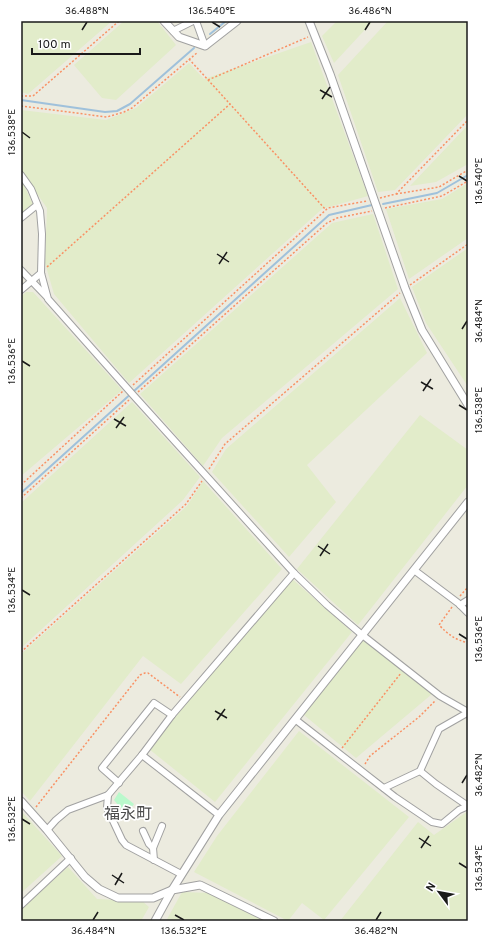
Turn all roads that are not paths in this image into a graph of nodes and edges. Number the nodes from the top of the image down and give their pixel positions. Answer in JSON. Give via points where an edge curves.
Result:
{"nodes":[{"id":1,"x":164,"y":21,"type":"edge"},
{"id":2,"x":195,"y":21,"type":"edge"},
{"id":3,"x":237,"y":21,"type":"edge"},
{"id":4,"x":308,"y":21,"type":"edge"},
{"id":5,"x":173,"y":31,"type":"junction"},
{"id":6,"x":205,"y":46,"type":"junction"},
{"id":7,"x":21,"y":175,"type":"edge"},
{"id":8,"x":37,"y":205,"type":"junction"},
{"id":9,"x":21,"y":218,"type":"edge"},
{"id":10,"x":21,"y":270,"type":"edge"},
{"id":11,"x":41,"y":273,"type":"junction"},
{"id":12,"x":31,"y":281,"type":"junction"},
{"id":13,"x":21,"y":290,"type":"edge"},
{"id":14,"x":48,"y":299,"type":"junction"},
{"id":15,"x":468,"y":405,"type":"edge"},
{"id":16,"x":468,"y":502,"type":"edge"},
{"id":17,"x":414,"y":570,"type":"junction"},
{"id":18,"x":294,"y":573,"type":"junction"},
{"id":19,"x":468,"y":600,"type":"edge"},
{"id":20,"x":458,"y":603,"type":"junction"},
{"id":21,"x":468,"y":613,"type":"edge"},
{"id":22,"x":361,"y":634,"type":"junction"},
{"id":23,"x":468,"y":712,"type":"edge"},
{"id":24,"x":172,"y":715,"type":"junction"},
{"id":25,"x":296,"y":720,"type":"junction"},
{"id":26,"x":142,"y":755,"type":"junction"},
{"id":27,"x":420,"y":771,"type":"junction"},
{"id":28,"x":119,"y":783,"type":"junction"},
{"id":29,"x":384,"y":788,"type":"junction"},
{"id":30,"x":108,"y":795,"type":"junction"},
{"id":31,"x":21,"y":801,"type":"edge"},
{"id":32,"x":468,"y":806,"type":"edge"},
{"id":33,"x":219,"y":815,"type":"junction"},
{"id":34,"x":162,"y":826,"type":"dead end"},
{"id":35,"x":47,"y":830,"type":"junction"},
{"id":36,"x":143,"y":831,"type":"dead end"},
{"id":37,"x":153,"y":848,"type":"junction"},
{"id":38,"x":71,"y":858,"type":"junction"},
{"id":39,"x":154,"y":860,"type":"junction"},
{"id":40,"x":181,"y":874,"type":"junction"},
{"id":41,"x":172,"y":890,"type":"junction"},
{"id":42,"x":21,"y":904,"type":"edge"},
{"id":43,"x":155,"y":921,"type":"edge"},
{"id":44,"x":274,"y":921,"type":"edge"}],
"edges":[{"from":1,"to":5,"type":"street"},
{"from":2,"to":5,"type":"street"},
{"from":2,"to":6,"type":"street"},
{"from":3,"to":6,"type":"street"},
{"from":4,"to":15,"type":"street","via":[[330,74],[422,330]]},
{"from":5,"to":6,"type":"street","via":[[179,37]]},
{"from":7,"to":8,"type":"street","via":[[31,189]]},
{"from":8,"to":9,"type":"street"},
{"from":8,"to":11,"type":"street","via":[[40,210],[42,234]]},
{"from":10,"to":12,"type":"street"},
{"from":11,"to":12,"type":"street"},
{"from":11,"to":14,"type":"street"},
{"from":12,"to":13,"type":"street"},
{"from":12,"to":14,"type":"street"},
{"from":14,"to":18,"type":"street"},
{"from":16,"to":17,"type":"street"},
{"from":17,"to":20,"type":"street"},
{"from":17,"to":22,"type":"street"},
{"from":18,"to":22,"type":"street"},
{"from":18,"to":24,"type":"street"},
{"from":19,"to":20,"type":"street"},
{"from":20,"to":21,"type":"street"},
{"from":22,"to":23,"type":"street","via":[[440,696]]},
{"from":22,"to":25,"type":"street"},
{"from":23,"to":27,"type":"street","via":[[440,729]]},
{"from":24,"to":26,"type":"street"},
{"from":24,"to":28,"type":"street","via":[[154,703],[102,768]]},
{"from":25,"to":29,"type":"street"},
{"from":25,"to":33,"type":"street"},
{"from":26,"to":28,"type":"street"},
{"from":26,"to":33,"type":"street"},
{"from":27,"to":29,"type":"street"},
{"from":27,"to":32,"type":"street"},
{"from":28,"to":30,"type":"street"},
{"from":29,"to":32,"type":"street","via":[[432,822],[442,824]]},
{"from":30,"to":35,"type":"street","via":[[68,810]]},
{"from":30,"to":39,"type":"street","via":[[107,808],[122,840],[126,845]]},
{"from":31,"to":35,"type":"street"},
{"from":33,"to":40,"type":"street"},
{"from":34,"to":37,"type":"street"},
{"from":35,"to":38,"type":"street"},
{"from":36,"to":37,"type":"street"},
{"from":37,"to":39,"type":"street"},
{"from":38,"to":41,"type":"street","via":[[85,877],[99,889],[118,898],[153,898]]},
{"from":38,"to":42,"type":"street"},
{"from":39,"to":40,"type":"street"},
{"from":40,"to":41,"type":"street"},
{"from":41,"to":43,"type":"street"},
{"from":41,"to":44,"type":"street","via":[[200,885]]}]}
